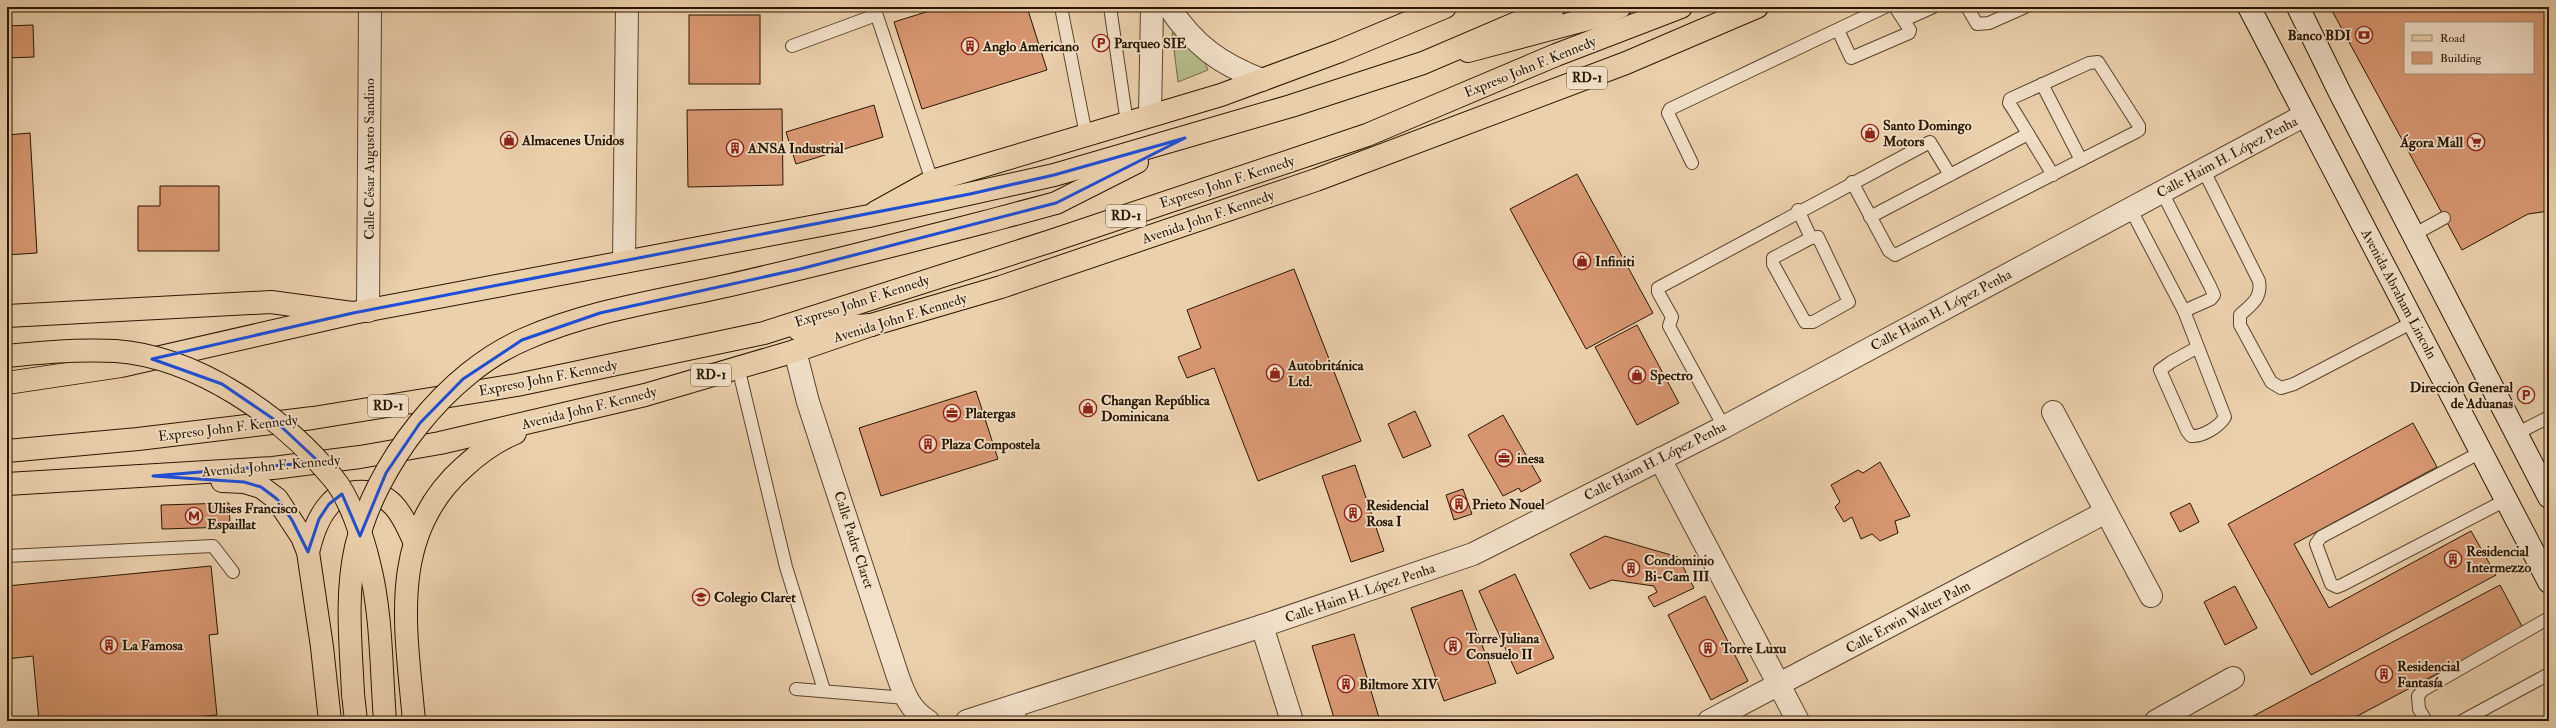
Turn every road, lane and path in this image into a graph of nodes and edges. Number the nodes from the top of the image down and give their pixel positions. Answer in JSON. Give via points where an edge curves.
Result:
{"nodes":[{"id":1,"x":370,"y":7,"type":"edge"},
{"id":2,"x":627,"y":7,"type":"edge"},
{"id":3,"x":1061,"y":7,"type":"edge"},
{"id":4,"x":1110,"y":7,"type":"edge"},
{"id":5,"x":1152,"y":7,"type":"edge"},
{"id":6,"x":1169,"y":7,"type":"edge"},
{"id":7,"x":1444,"y":7,"type":"edge"},
{"id":8,"x":1554,"y":7,"type":"edge"},
{"id":9,"x":1620,"y":7,"type":"edge"},
{"id":10,"x":1681,"y":7,"type":"edge"},
{"id":11,"x":1757,"y":7,"type":"edge"},
{"id":12,"x":1885,"y":7,"type":"edge"},
{"id":13,"x":1895,"y":7,"type":"edge"},
{"id":14,"x":1933,"y":7,"type":"edge"},
{"id":15,"x":1967,"y":7,"type":"edge"},
{"id":16,"x":2025,"y":7,"type":"edge"},
{"id":17,"x":2249,"y":7,"type":"edge"},
{"id":18,"x":2298,"y":7,"type":"edge"},
{"id":19,"x":875,"y":11,"type":"edge"},
{"id":20,"x":1904,"y":20,"type":"junction"},
{"id":21,"x":1838,"y":30,"type":"junction"},
{"id":22,"x":792,"y":46,"type":"dead end"},
{"id":23,"x":1423,"y":63,"type":"junction"},
{"id":24,"x":1262,"y":80,"type":"junction"},
{"id":25,"x":2042,"y":84,"type":"junction"},
{"id":26,"x":1150,"y":115,"type":"junction"},
{"id":27,"x":2305,"y":115,"type":"junction"},
{"id":28,"x":1127,"y":123,"type":"junction"},
{"id":29,"x":2028,"y":134,"type":"junction"},
{"id":30,"x":1086,"y":136,"type":"junction"},
{"id":31,"x":1185,"y":138,"type":"junction"},
{"id":32,"x":2081,"y":160,"type":"junction"},
{"id":33,"x":1692,"y":163,"type":"dead end"},
{"id":34,"x":2203,"y":170,"type":"junction"},
{"id":35,"x":1950,"y":175,"type":"junction"},
{"id":36,"x":2053,"y":175,"type":"junction"},
{"id":37,"x":932,"y":180,"type":"junction"},
{"id":38,"x":1852,"y":182,"type":"junction"},
{"id":39,"x":2162,"y":192,"type":"junction"},
{"id":40,"x":2130,"y":208,"type":"junction"},
{"id":41,"x":1798,"y":210,"type":"junction"},
{"id":42,"x":869,"y":216,"type":"junction"},
{"id":43,"x":1870,"y":217,"type":"junction"},
{"id":44,"x":2444,"y":218,"type":"dead end"},
{"id":45,"x":2413,"y":235,"type":"junction"},
{"id":46,"x":1811,"y":238,"type":"junction"},
{"id":47,"x":624,"y":262,"type":"junction"},
{"id":48,"x":2184,"y":311,"type":"junction"},
{"id":49,"x":360,"y":312,"type":"junction"},
{"id":50,"x":7,"y":316,"type":"edge"},
{"id":51,"x":2413,"y":322,"type":"junction"},
{"id":52,"x":871,"y":324,"type":"junction"},
{"id":53,"x":764,"y":333,"type":"junction"},
{"id":54,"x":2198,"y":347,"type":"junction"},
{"id":55,"x":795,"y":351,"type":"junction"},
{"id":56,"x":7,"y":356,"type":"edge"},
{"id":57,"x":738,"y":367,"type":"junction"},
{"id":58,"x":7,"y":383,"type":"edge"},
{"id":59,"x":2052,"y":412,"type":"dead end"},
{"id":60,"x":2549,"y":417,"type":"edge"},
{"id":61,"x":549,"y":419,"type":"junction"},
{"id":62,"x":1724,"y":427,"type":"junction"},
{"id":63,"x":2516,"y":434,"type":"junction"},
{"id":64,"x":7,"y":451,"type":"edge"},
{"id":65,"x":2481,"y":452,"type":"junction"},
{"id":66,"x":1660,"y":459,"type":"junction"},
{"id":67,"x":153,"y":476,"type":"junction"},
{"id":68,"x":7,"y":484,"type":"edge"},
{"id":69,"x":2549,"y":497,"type":"edge"},
{"id":70,"x":2506,"y":500,"type":"junction"},
{"id":71,"x":2106,"y":512,"type":"junction"},
{"id":72,"x":414,"y":541,"type":"junction"},
{"id":73,"x":308,"y":552,"type":"junction"},
{"id":74,"x":7,"y":556,"type":"edge"},
{"id":75,"x":233,"y":572,"type":"dead end"},
{"id":76,"x":2549,"y":582,"type":"edge"},
{"id":77,"x":2151,"y":596,"type":"dead end"},
{"id":78,"x":2549,"y":618,"type":"edge"},
{"id":79,"x":1262,"y":626,"type":"junction"},
{"id":80,"x":2549,"y":674,"type":"edge"},
{"id":81,"x":2233,"y":678,"type":"dead end"},
{"id":82,"x":1779,"y":686,"type":"junction"},
{"id":83,"x":796,"y":689,"type":"dead end"},
{"id":84,"x":824,"y":690,"type":"junction"},
{"id":85,"x":906,"y":698,"type":"junction"},
{"id":86,"x":1019,"y":713,"type":"edge"},
{"id":87,"x":330,"y":721,"type":"edge"},
{"id":88,"x":356,"y":721,"type":"edge"},
{"id":89,"x":385,"y":721,"type":"edge"},
{"id":90,"x":414,"y":721,"type":"edge"},
{"id":91,"x":928,"y":721,"type":"edge"},
{"id":92,"x":967,"y":721,"type":"edge"},
{"id":93,"x":1292,"y":721,"type":"edge"},
{"id":94,"x":1709,"y":721,"type":"edge"},
{"id":95,"x":1798,"y":721,"type":"edge"},
{"id":96,"x":2156,"y":721,"type":"edge"},
{"id":97,"x":2426,"y":721,"type":"edge"},
{"id":98,"x":2462,"y":721,"type":"edge"}],
"edges":[{"from":1,"to":49,"type":"street","name":"Calle César Augusto Sandino"},
{"from":2,"to":47,"type":"street"},
{"from":3,"to":30,"type":"lane"},
{"from":4,"to":28,"type":"lane"},
{"from":5,"to":26,"type":"street"},
{"from":6,"to":24,"type":"street","via":[[1199,43],[1219,61]]},
{"from":7,"to":24,"type":"main road","via":[[1340,51]]},
{"from":8,"to":23,"type":"main road"},
{"from":9,"to":23,"type":"main road","via":[[1599,16]]},
{"from":10,"to":53,"type":"main road","name":"Expreso John F. Kennedy","number":"RD-1","via":[[1556,55],[1367,135],[1051,241]]},
{"from":11,"to":52,"type":"main road","name":"Avenida John F. Kennedy","number":"RD-1","via":[[1626,63],[1316,180],[1001,287]]},
{"from":12,"to":21,"type":"lane"},
{"from":13,"to":20,"type":"lane"},
{"from":14,"to":20,"type":"lane"},
{"from":15,"to":16,"type":"lane","via":[[1977,24],[1989,23]]},
{"from":17,"to":27,"type":"street","name":"Avenida Abraham Lincoln"},
{"from":18,"to":45,"type":"street"},
{"from":19,"to":22,"type":"lane"},
{"from":19,"to":37,"type":"lane"},
{"from":20,"to":21,"type":"lane","via":[[1910,30],[1909,33],[1852,58]]},
{"from":21,"to":33,"type":"lane","via":[[1670,109],[1668,113]]},
{"from":23,"to":31,"type":"main road"},
{"from":24,"to":26,"type":"main road","via":[[1221,95]]},
{"from":25,"to":29,"type":"lane","via":[[2014,96],[2009,103]]},
{"from":25,"to":32,"type":"lane"},
{"from":25,"to":32,"type":"lane","via":[[2098,62],[2140,126],[2136,132]]},
{"from":26,"to":28,"type":"main road"},
{"from":27,"to":34,"type":"street","name":"Calle Haim H. López Penha"},
{"from":27,"to":51,"type":"street","name":"Avenida Abraham Lincoln"},
{"from":28,"to":30,"type":"main road"},
{"from":29,"to":35,"type":"lane"},
{"from":29,"to":36,"type":"lane"},
{"from":30,"to":37,"type":"main road"},
{"from":31,"to":42,"type":"main road","via":[[1054,175]]},
{"from":31,"to":88,"type":"main road","bridge":true,"via":[[1056,203],[800,269],[600,313],[522,340],[479,366],[442,398],[402,446],[386,473],[356,546],[349,616]]},
{"from":32,"to":36,"type":"lane"},
{"from":34,"to":39,"type":"street","name":"Calle Haim H. López Penha"},
{"from":34,"to":51,"type":"lane","via":[[2259,280],[2260,291],[2256,300],[2240,315],[2240,325],[2271,382],[2282,388],[2294,384]]},
{"from":35,"to":38,"type":"lane","via":[[1930,142]]},
{"from":35,"to":43,"type":"lane"},
{"from":36,"to":43,"type":"lane","via":[[1895,255],[1889,251]]},
{"from":37,"to":42,"type":"main road"},
{"from":38,"to":41,"type":"lane"},
{"from":38,"to":43,"type":"lane"},
{"from":39,"to":40,"type":"street","name":"Calle Haim H. López Penha"},
{"from":39,"to":48,"type":"lane","via":[[2214,295],[2211,299]]},
{"from":40,"to":48,"type":"lane"},
{"from":40,"to":62,"type":"street","name":"Calle Haim H. López Penha"},
{"from":41,"to":46,"type":"lane"},
{"from":41,"to":62,"type":"lane","via":[[1658,288],[1672,317],[1669,326]]},
{"from":42,"to":47,"type":"main road"},
{"from":44,"to":45,"type":"lane"},
{"from":45,"to":63,"type":"street"},
{"from":46,"to":46,"type":"lane","via":[[1773,258],[1773,264],[1805,322],[1813,322],[1850,302],[1818,237]]},
{"from":47,"to":49,"type":"main road"},
{"from":48,"to":54,"type":"lane"},
{"from":49,"to":50,"type":"main road","via":[[271,302]]},
{"from":49,"to":58,"type":"main road","via":[[120,366]]},
{"from":51,"to":65,"type":"street","name":"Avenida Abraham Lincoln"},
{"from":52,"to":53,"type":"main road"},
{"from":52,"to":55,"type":"main road","name":"Avenida John F. Kennedy","number":"RD-1"},
{"from":53,"to":64,"type":"main road","name":"Expreso John F. Kennedy","number":"RD-1","via":[[517,385],[321,417],[138,439]]},
{"from":54,"to":54,"type":"lane","via":[[2225,417],[2222,423],[2198,436],[2191,436],[2160,370]]},
{"from":55,"to":57,"type":"main road","name":"Avenida John F. Kennedy","number":"RD-1"},
{"from":55,"to":85,"type":"street","name":"Calle Padre Claret","via":[[808,402]]},
{"from":56,"to":89,"type":"main road","bridge":true,"via":[[55,351],[117,351],[169,362],[222,384],[272,418],[311,455],[334,479],[353,515],[370,564],[377,616]]},
{"from":57,"to":61,"type":"main road","name":"Avenida John F. Kennedy","number":"RD-1","via":[[645,395]]},
{"from":57,"to":84,"type":"lane","via":[[786,567]]},
{"from":59,"to":71,"type":"street"},
{"from":60,"to":63,"type":"lane"},
{"from":61,"to":67,"type":"main road","name":"Avenida John F. Kennedy","number":"RD-1","via":[[440,444],[360,457],[273,468]]},
{"from":61,"to":72,"type":"main road","via":[[510,435],[476,456],[432,501]]},
{"from":62,"to":66,"type":"street","name":"Calle Haim H. López Penha"},
{"from":63,"to":69,"type":"street"},
{"from":65,"to":70,"type":"street","name":"Avenida Abraham Lincoln"},
{"from":65,"to":70,"type":"lane","via":[[2321,537],[2316,544],[2331,584],[2342,586]]},
{"from":66,"to":79,"type":"street","name":"Calle Haim H. López Penha","via":[[1473,554]]},
{"from":66,"to":82,"type":"street"},
{"from":67,"to":68,"type":"main road","name":"Avenida John F. Kennedy","number":"RD-1"},
{"from":67,"to":73,"type":"main road","via":[[244,482],[261,488],[277,499],[292,520]]},
{"from":70,"to":76,"type":"street","name":"Avenida Abraham Lincoln"},
{"from":71,"to":77,"type":"street"},
{"from":71,"to":82,"type":"street","name":"Calle Erwin Walter Palm"},
{"from":72,"to":73,"type":"main road","via":[[406,522],[395,506],[382,495],[350,493],[343,494],[330,504],[316,526]]},
{"from":72,"to":90,"type":"main road","via":[[408,585],[407,632]]},
{"from":73,"to":87,"type":"main road"},
{"from":74,"to":75,"type":"lane","via":[[213,546]]},
{"from":78,"to":97,"type":"lane","via":[[2423,690],[2418,696],[2419,709]]},
{"from":79,"to":86,"type":"street","name":"Calle Haim H. López Penha"},
{"from":79,"to":93,"type":"street"},
{"from":80,"to":98,"type":"lane"},
{"from":81,"to":96,"type":"street"},
{"from":82,"to":94,"type":"street","name":"Calle Erwin Walter Palm"},
{"from":82,"to":95,"type":"street"},
{"from":83,"to":84,"type":"lane"},
{"from":84,"to":85,"type":"lane"},
{"from":85,"to":91,"type":"street","name":"Calle Padre Claret","via":[[917,714]]},
{"from":86,"to":92,"type":"street","name":"Calle Haim H. López Penha"}]}
